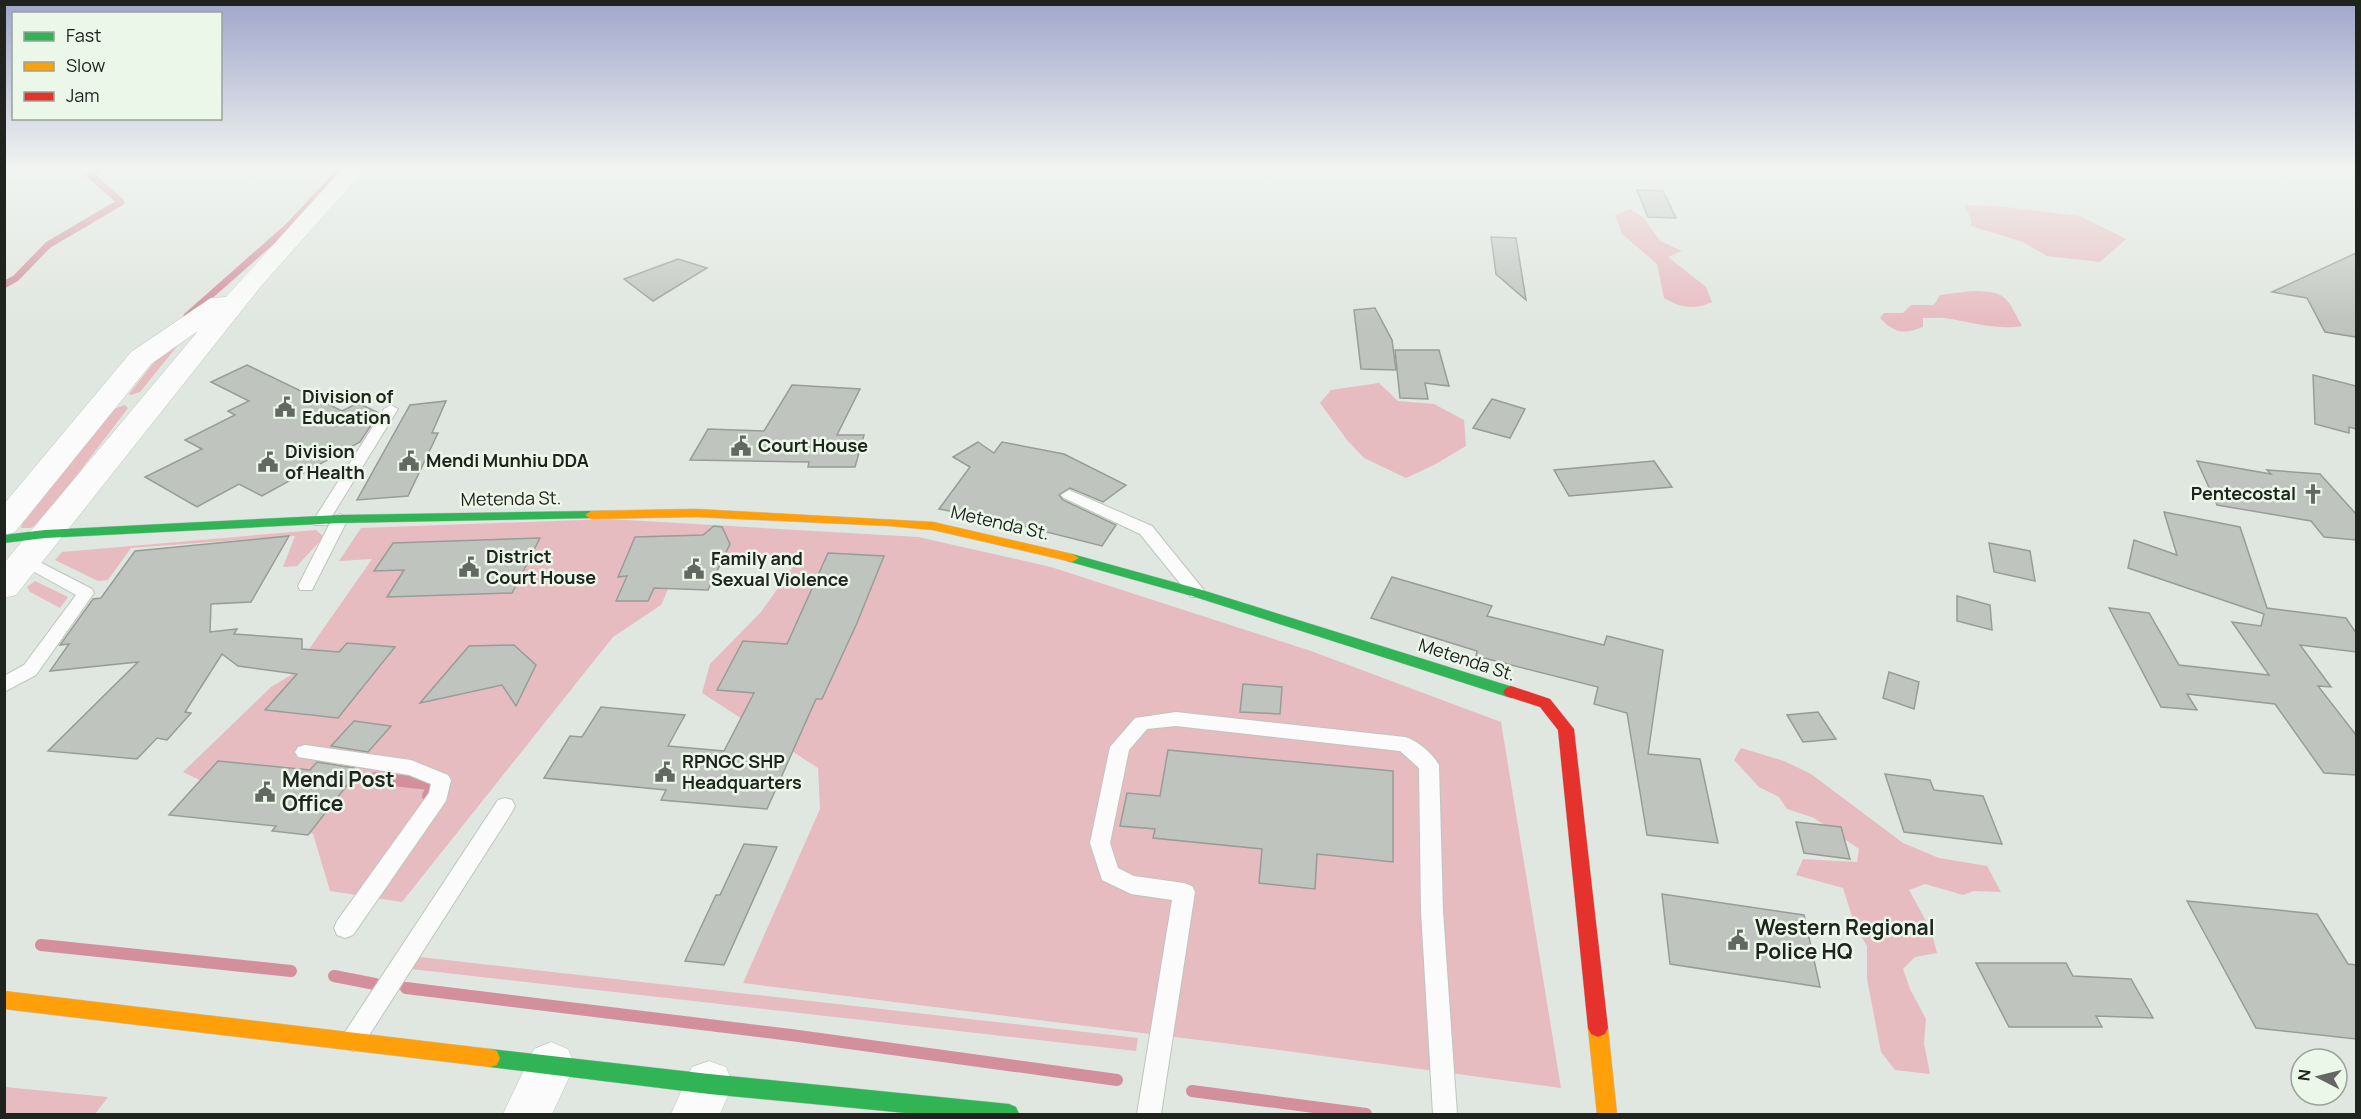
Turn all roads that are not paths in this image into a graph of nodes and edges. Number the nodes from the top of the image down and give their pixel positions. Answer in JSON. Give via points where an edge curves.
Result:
{"nodes":[{"id":1,"x":309,"y":219,"type":"edge"},
{"id":2,"x":254,"y":280,"type":"junction"},
{"id":3,"x":391,"y":410,"type":"dead end"},
{"id":4,"x":1069,"y":495,"type":"dead end"},
{"id":5,"x":340,"y":519,"type":"junction"},
{"id":6,"x":321,"y":520,"type":"junction"},
{"id":7,"x":4,"y":525,"type":"edge"},
{"id":8,"x":45,"y":534,"type":"junction"},
{"id":9,"x":4,"y":539,"type":"edge"},
{"id":10,"x":26,"y":560,"type":"junction"},
{"id":11,"x":306,"y":586,"type":"dead end"},
{"id":12,"x":4,"y":587,"type":"edge"},
{"id":13,"x":1197,"y":593,"type":"junction"},
{"id":14,"x":4,"y":685,"type":"edge"},
{"id":15,"x":305,"y":752,"type":"dead end"},
{"id":16,"x":505,"y":806,"type":"dead end"},
{"id":17,"x":345,"y":928,"type":"dead end"},
{"id":18,"x":4,"y":1000,"type":"edge"},
{"id":19,"x":352,"y":1041,"type":"junction"},
{"id":20,"x":551,"y":1065,"type":"junction"},
{"id":21,"x":702,"y":1099,"type":"edge"},
{"id":22,"x":527,"y":1114,"type":"edge"},
{"id":23,"x":1009,"y":1114,"type":"edge"},
{"id":24,"x":1149,"y":1114,"type":"edge"},
{"id":25,"x":1445,"y":1114,"type":"edge"},
{"id":26,"x":1607,"y":1114,"type":"edge"}],
"edges":[{"from":1,"to":2,"type":"street"},
{"from":2,"to":7,"type":"street","via":[[141,358]]},
{"from":2,"to":8,"type":"street"},
{"from":3,"to":6,"type":"lane"},
{"from":4,"to":13,"type":"lane","via":[[1146,530]]},
{"from":5,"to":6,"type":"street","name":"Metenda St."},
{"from":5,"to":11,"type":"lane"},
{"from":5,"to":13,"type":"street","name":"Metenda St.","via":[[696,513],[890,522],[933,526],[1062,555]]},
{"from":6,"to":8,"type":"street","name":"Metenda St."},
{"from":8,"to":9,"type":"street","name":"Metenda St."},
{"from":8,"to":10,"type":"street"},
{"from":10,"to":12,"type":"street"},
{"from":10,"to":14,"type":"lane","via":[[86,593],[30,670]]},
{"from":13,"to":26,"type":"street","name":"Metenda St.","via":[[1545,704],[1566,729]]},
{"from":15,"to":17,"type":"lane","via":[[411,768],[441,780],[439,795]]},
{"from":16,"to":19,"type":"lane"},
{"from":18,"to":19,"type":"street"},
{"from":19,"to":20,"type":"street"},
{"from":20,"to":21,"type":"street"},
{"from":20,"to":22,"type":"street"},
{"from":21,"to":23,"type":"street"},
{"from":24,"to":25,"type":"lane","via":[[1184,892],[1131,885],[1109,874],[1101,843],[1120,747],[1142,723],[1176,719],[1405,744],[1429,765],[1432,911]]}]}
